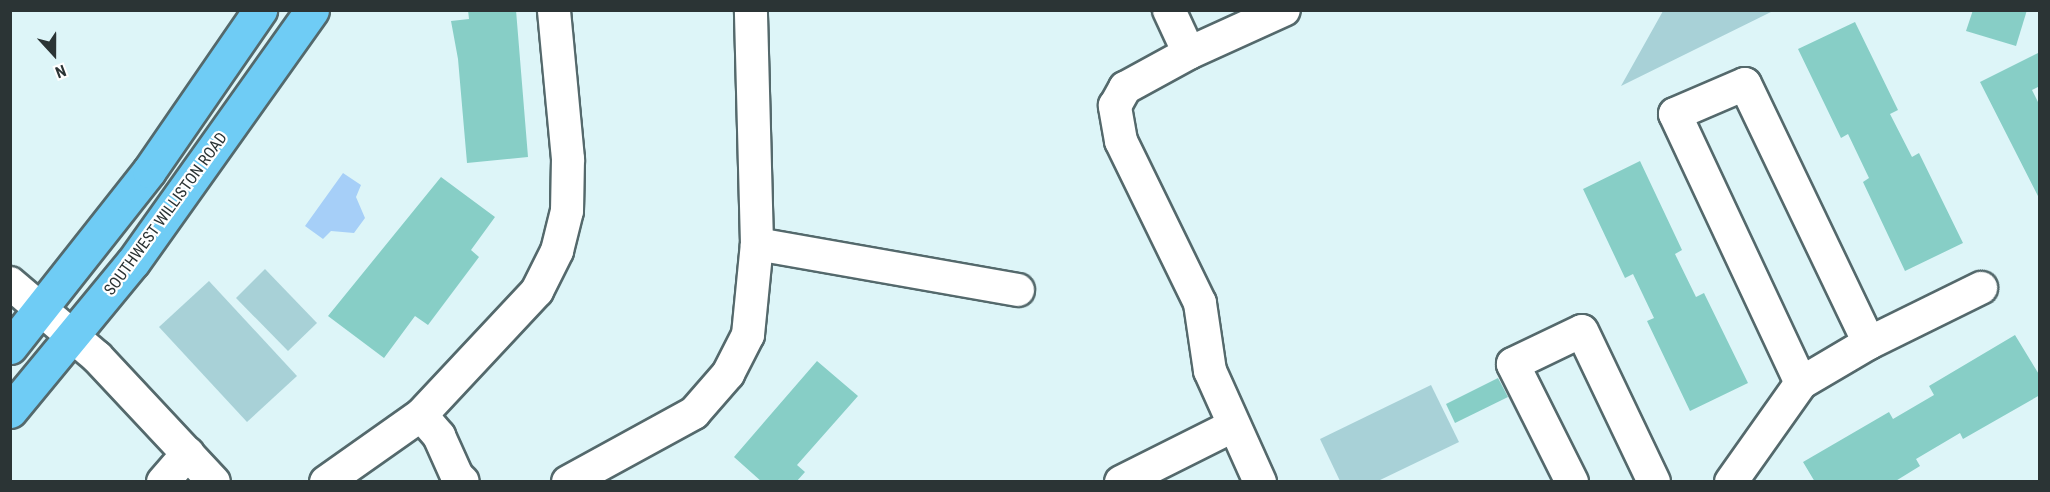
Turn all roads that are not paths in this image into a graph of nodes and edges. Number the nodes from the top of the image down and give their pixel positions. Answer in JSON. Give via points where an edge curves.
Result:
{"nodes":[{"id":1,"x":260,"y":10,"type":"edge"},
{"id":2,"x":312,"y":10,"type":"edge"},
{"id":3,"x":554,"y":10,"type":"edge"},
{"id":4,"x":751,"y":10,"type":"edge"},
{"id":5,"x":1168,"y":10,"type":"edge"},
{"id":6,"x":1284,"y":10,"type":"edge"},
{"id":7,"x":1189,"y":53,"type":"junction"},
{"id":8,"x":758,"y":244,"type":"junction"},
{"id":9,"x":10,"y":283,"type":"edge"},
{"id":10,"x":1981,"y":288,"type":"dead end"},
{"id":11,"x":1018,"y":290,"type":"dead end"},
{"id":12,"x":42,"y":310,"type":"junction"},
{"id":13,"x":74,"y":336,"type":"junction"},
{"id":14,"x":1869,"y":343,"type":"junction"},
{"id":15,"x":10,"y":347,"type":"edge"},
{"id":16,"x":1801,"y":383,"type":"junction"},
{"id":17,"x":10,"y":411,"type":"edge"},
{"id":18,"x":421,"y":415,"type":"junction"},
{"id":19,"x":1233,"y":426,"type":"junction"},
{"id":20,"x":188,"y":453,"type":"junction"},
{"id":21,"x":163,"y":482,"type":"edge"},
{"id":22,"x":214,"y":482,"type":"edge"},
{"id":23,"x":326,"y":482,"type":"edge"},
{"id":24,"x":463,"y":482,"type":"edge"},
{"id":25,"x":568,"y":482,"type":"edge"},
{"id":26,"x":1120,"y":482,"type":"edge"},
{"id":27,"x":1260,"y":482,"type":"edge"},
{"id":28,"x":1572,"y":482,"type":"edge"},
{"id":29,"x":1654,"y":482,"type":"edge"},
{"id":30,"x":1731,"y":482,"type":"edge"}],
"edges":[{"from":1,"to":12,"type":"highway","via":[[149,171]]},
{"from":2,"to":13,"type":"highway","name":"SOUTHWEST WILLISTON ROAD","via":[[133,262]]},
{"from":3,"to":18,"type":"street","via":[[568,159],[567,211],[557,251],[537,291]]},
{"from":4,"to":8,"type":"street"},
{"from":5,"to":7,"type":"street"},
{"from":6,"to":7,"type":"street"},
{"from":7,"to":19,"type":"street","via":[[1125,88],[1115,106],[1121,141],[1200,303],[1210,371]]},
{"from":8,"to":11,"type":"street"},
{"from":8,"to":25,"type":"street","via":[[748,335],[728,374],[694,413]]},
{"from":9,"to":12,"type":"street"},
{"from":10,"to":14,"type":"street"},
{"from":12,"to":13,"type":"street"},
{"from":12,"to":15,"type":"highway"},
{"from":13,"to":17,"type":"highway","name":"SOUTHWEST WILLISTON ROAD"},
{"from":13,"to":20,"type":"street"},
{"from":14,"to":16,"type":"street"},
{"from":14,"to":16,"type":"street","via":[[1745,84],[1675,114]]},
{"from":16,"to":30,"type":"street"},
{"from":18,"to":23,"type":"street"},
{"from":18,"to":24,"type":"street","via":[[439,436]]},
{"from":19,"to":26,"type":"street"},
{"from":19,"to":27,"type":"street"},
{"from":20,"to":21,"type":"street"},
{"from":20,"to":22,"type":"street"},
{"from":28,"to":29,"type":"street","via":[[1513,364],[1582,331]]}]}
